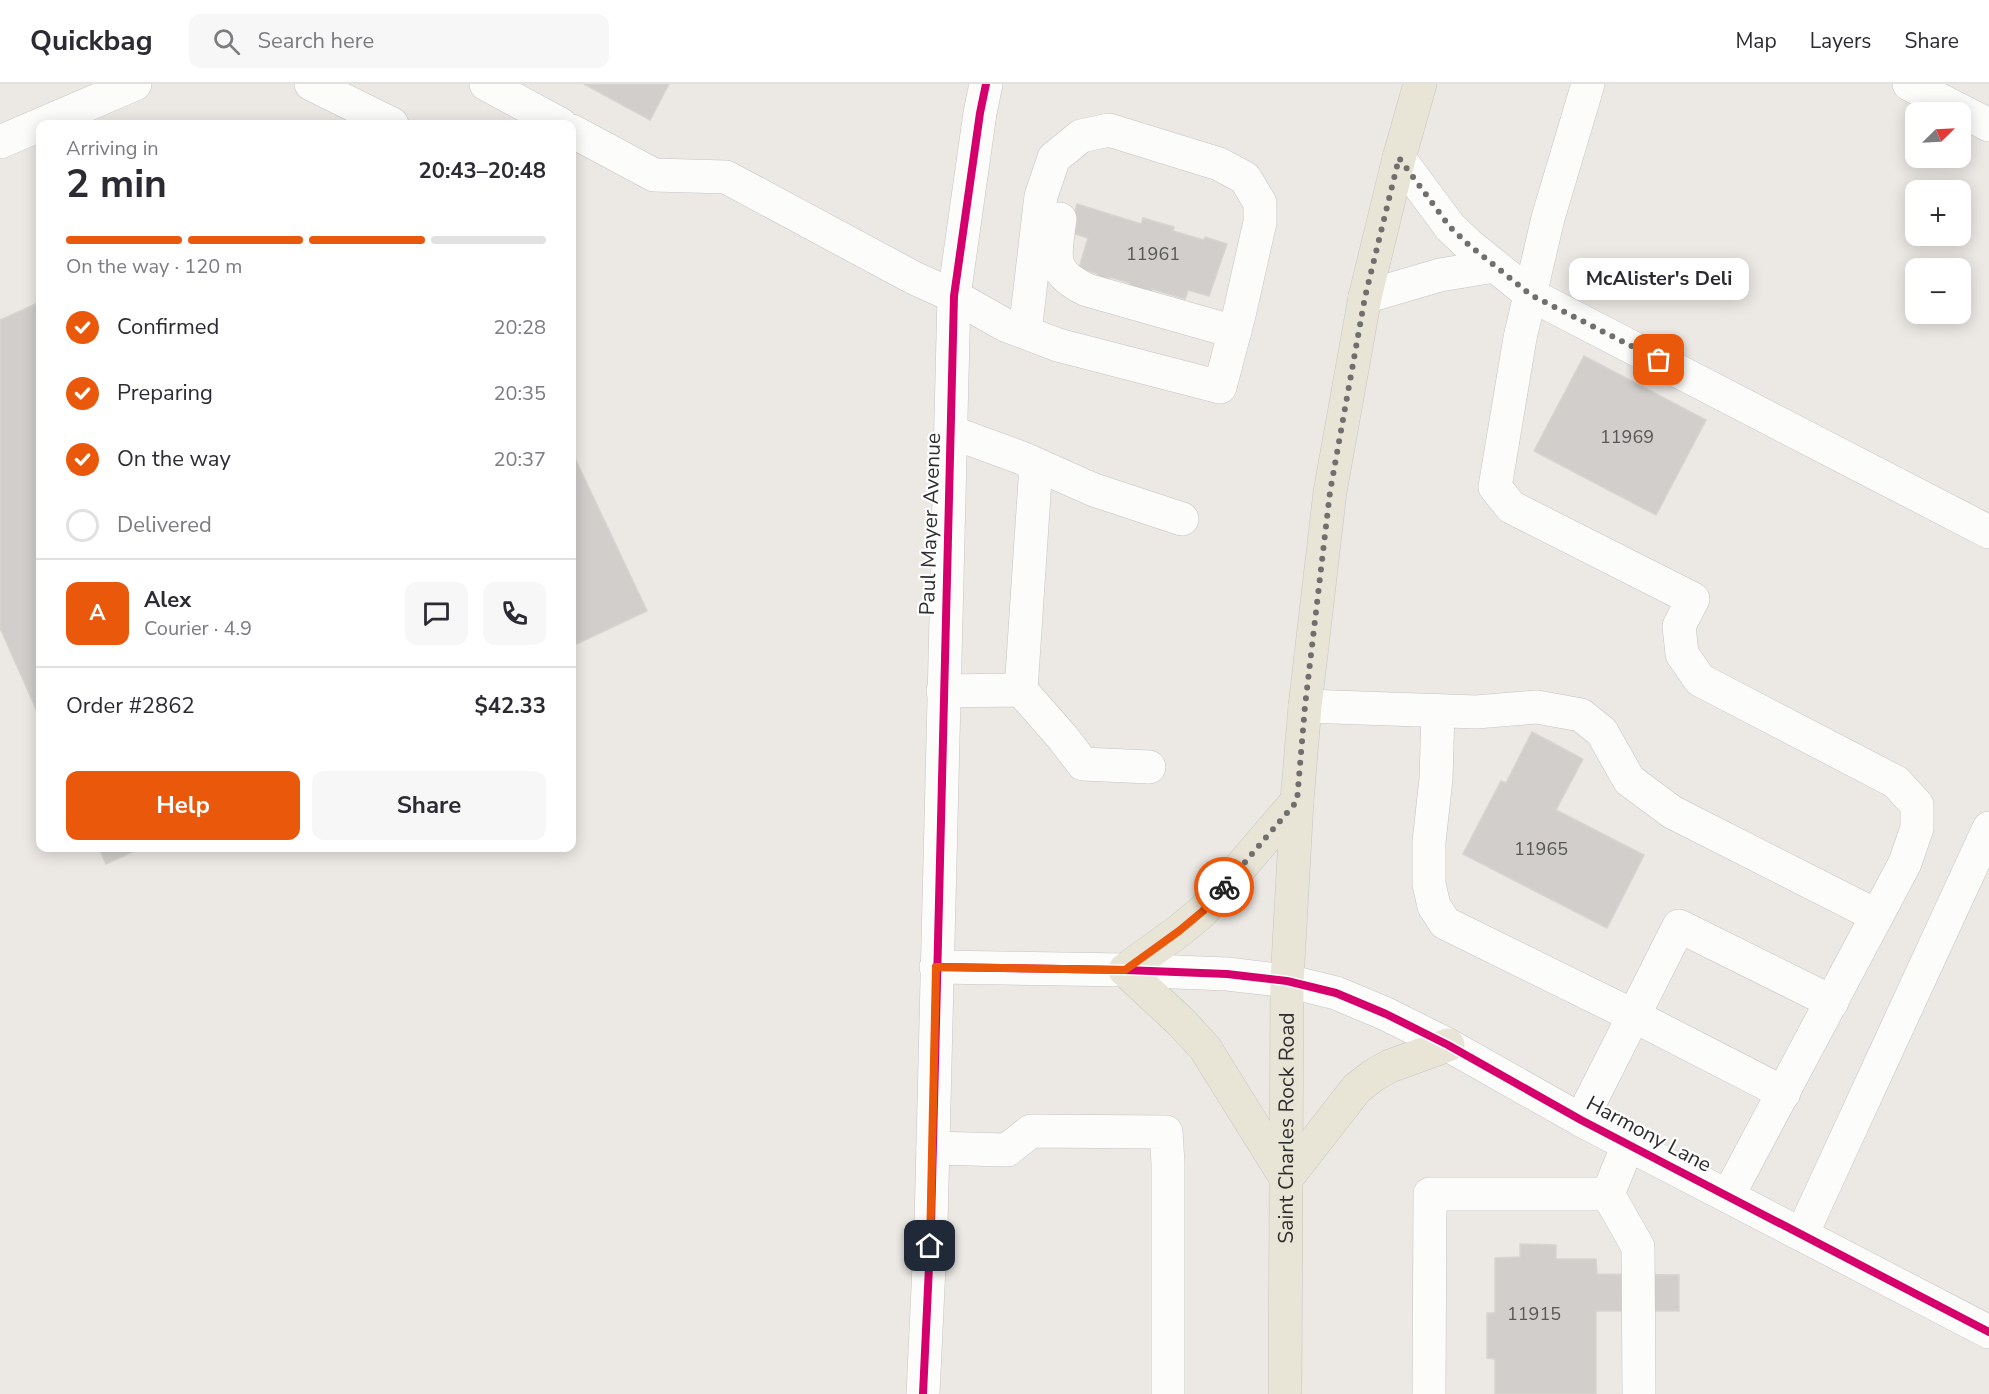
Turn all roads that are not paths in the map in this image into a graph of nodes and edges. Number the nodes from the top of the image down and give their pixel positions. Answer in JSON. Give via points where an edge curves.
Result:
{"nodes":[{"id":1,"x":135,"y":84,"type":"edge"},
{"id":2,"x":311,"y":84,"type":"edge"},
{"id":3,"x":486,"y":84,"type":"edge"},
{"id":4,"x":986,"y":84,"type":"edge"},
{"id":5,"x":1420,"y":84,"type":"edge"},
{"id":6,"x":1588,"y":84,"type":"edge"},
{"id":7,"x":1909,"y":84,"type":"edge"},
{"id":8,"x":51,"y":120,"type":"edge"},
{"id":9,"x":384,"y":120,"type":"edge"},
{"id":10,"x":553,"y":120,"type":"edge"},
{"id":11,"x":1989,"y":125,"type":"edge"},
{"id":12,"x":36,"y":127,"type":"edge"},
{"id":13,"x":576,"y":132,"type":"edge"},
{"id":14,"x":0,"y":142,"type":"edge"},
{"id":15,"x":1399,"y":158,"type":"junction"},
{"id":16,"x":1494,"y":266,"type":"junction"},
{"id":17,"x":1531,"y":295,"type":"junction"},
{"id":18,"x":954,"y":296,"type":"junction"},
{"id":19,"x":1365,"y":297,"type":"junction"},
{"id":20,"x":1237,"y":323,"type":"junction"},
{"id":21,"x":1025,"y":332,"type":"junction"},
{"id":22,"x":951,"y":432,"type":"junction"},
{"id":23,"x":1036,"y":465,"type":"junction"},
{"id":24,"x":1182,"y":519,"type":"dead end"},
{"id":25,"x":1989,"y":532,"type":"edge"},
{"id":26,"x":1021,"y":690,"type":"junction"},
{"id":27,"x":943,"y":691,"type":"junction"},
{"id":28,"x":1305,"y":706,"type":"junction"},
{"id":29,"x":1438,"y":711,"type":"junction"},
{"id":30,"x":1149,"y":767,"type":"dead end"},
{"id":31,"x":1297,"y":801,"type":"junction"},
{"id":32,"x":1989,"y":828,"type":"edge"},
{"id":33,"x":1877,"y":916,"type":"junction"},
{"id":34,"x":936,"y":967,"type":"junction"},
{"id":35,"x":1125,"y":970,"type":"junction"},
{"id":36,"x":1287,"y":981,"type":"junction"},
{"id":37,"x":1832,"y":1002,"type":"junction"},
{"id":38,"x":1634,"y":1016,"type":"junction"},
{"id":39,"x":1448,"y":1045,"type":"junction"},
{"id":40,"x":1784,"y":1093,"type":"junction"},
{"id":41,"x":1581,"y":1120,"type":"junction"},
{"id":42,"x":1628,"y":1145,"type":"junction"},
{"id":43,"x":933,"y":1148,"type":"junction"},
{"id":44,"x":1286,"y":1179,"type":"junction"},
{"id":45,"x":1608,"y":1194,"type":"junction"},
{"id":46,"x":1728,"y":1196,"type":"junction"},
{"id":47,"x":1802,"y":1234,"type":"junction"},
{"id":48,"x":1989,"y":1332,"type":"edge"},
{"id":49,"x":923,"y":1394,"type":"edge"},
{"id":50,"x":1168,"y":1394,"type":"edge"},
{"id":51,"x":1286,"y":1394,"type":"edge"},
{"id":52,"x":1429,"y":1394,"type":"edge"},
{"id":53,"x":1639,"y":1394,"type":"edge"}],
"edges":[{"from":1,"to":8,"type":"street"},
{"from":2,"to":9,"type":"street"},
{"from":3,"to":10,"type":"street"},
{"from":4,"to":18,"type":"street","name":"Paul Mayer Avenue"},
{"from":5,"to":15,"type":"main road","name":"Saint Charles Rock Road"},
{"from":6,"to":17,"type":"street","via":[[1548,218]]},
{"from":7,"to":11,"type":"street"},
{"from":12,"to":14,"type":"street"},
{"from":13,"to":18,"type":"street","via":[[654,175],[726,177]]},
{"from":15,"to":16,"type":"street","via":[[1450,227]]},
{"from":15,"to":19,"type":"main road","name":"Saint Charles Rock Road"},
{"from":16,"to":17,"type":"street"},
{"from":16,"to":19,"type":"street","via":[[1440,275]]},
{"from":17,"to":25,"type":"street"},
{"from":17,"to":33,"type":"street","via":[[1520,338],[1496,487],[1511,507],[1693,599],[1679,626],[1682,654],[1700,680],[1896,782],[1917,805],[1917,828],[1905,863]]},
{"from":18,"to":21,"type":"street"},
{"from":18,"to":22,"type":"street","name":"Paul Mayer Avenue"},
{"from":19,"to":28,"type":"main road","name":"Saint Charles Rock Road","via":[[1330,492]]},
{"from":20,"to":20,"type":"street","via":[[1226,295],[1244,221],[1238,197],[1231,189],[1222,182],[1114,150],[1083,154],[1076,159],[1066,177],[1056,250],[1057,263],[1065,277],[1087,290]]},
{"from":20,"to":21,"type":"street","via":[[1220,387],[1058,345]]},
{"from":20,"to":21,"type":"street","via":[[1260,222],[1260,203],[1245,178],[1219,164],[1108,130],[1081,136],[1054,158],[1041,196]]},
{"from":22,"to":23,"type":"street"},
{"from":22,"to":27,"type":"street","name":"Paul Mayer Avenue"},
{"from":23,"to":24,"type":"street","via":[[1094,490]]},
{"from":23,"to":26,"type":"street"},
{"from":26,"to":27,"type":"street"},
{"from":26,"to":30,"type":"street","via":[[1083,764]]},
{"from":27,"to":34,"type":"street","name":"Paul Mayer Avenue"},
{"from":28,"to":29,"type":"street"},
{"from":28,"to":31,"type":"main road","name":"Saint Charles Rock Road"},
{"from":29,"to":33,"type":"street","via":[[1537,707],[1581,715],[1602,732],[1629,780],[1672,812]]},
{"from":29,"to":38,"type":"street","via":[[1429,842],[1429,884],[1434,906],[1445,923]]},
{"from":31,"to":35,"type":"main road","via":[[1203,911]]},
{"from":31,"to":36,"type":"main road","name":"Saint Charles Rock Road"},
{"from":32,"to":47,"type":"street"},
{"from":33,"to":37,"type":"street"},
{"from":34,"to":35,"type":"street"},
{"from":34,"to":43,"type":"street","name":"Paul Mayer Avenue"},
{"from":35,"to":36,"type":"street"},
{"from":35,"to":44,"type":"main road","via":[[1205,1048]]},
{"from":36,"to":39,"type":"street","name":"Harmony Lane","via":[[1336,993]]},
{"from":36,"to":44,"type":"main road","name":"Saint Charles Rock Road"},
{"from":37,"to":38,"type":"street","via":[[1679,926]]},
{"from":37,"to":40,"type":"street"},
{"from":38,"to":40,"type":"street"},
{"from":38,"to":41,"type":"street"},
{"from":39,"to":41,"type":"street","name":"Harmony Lane"},
{"from":39,"to":44,"type":"main road","via":[[1390,1066],[1358,1088]]},
{"from":40,"to":46,"type":"street"},
{"from":41,"to":42,"type":"street","name":"Harmony Lane"},
{"from":42,"to":45,"type":"street"},
{"from":42,"to":46,"type":"street","name":"Harmony Lane"},
{"from":43,"to":49,"type":"street","name":"Paul Mayer Avenue"},
{"from":43,"to":50,"type":"street","via":[[1007,1150],[1031,1131],[1166,1132]]},
{"from":44,"to":51,"type":"main road","name":"Saint Charles Rock Road"},
{"from":45,"to":52,"type":"street","via":[[1430,1194]]},
{"from":45,"to":53,"type":"street","via":[[1638,1247]]},
{"from":46,"to":47,"type":"street","name":"Harmony Lane"},
{"from":47,"to":48,"type":"street","name":"Harmony Lane"}]}
